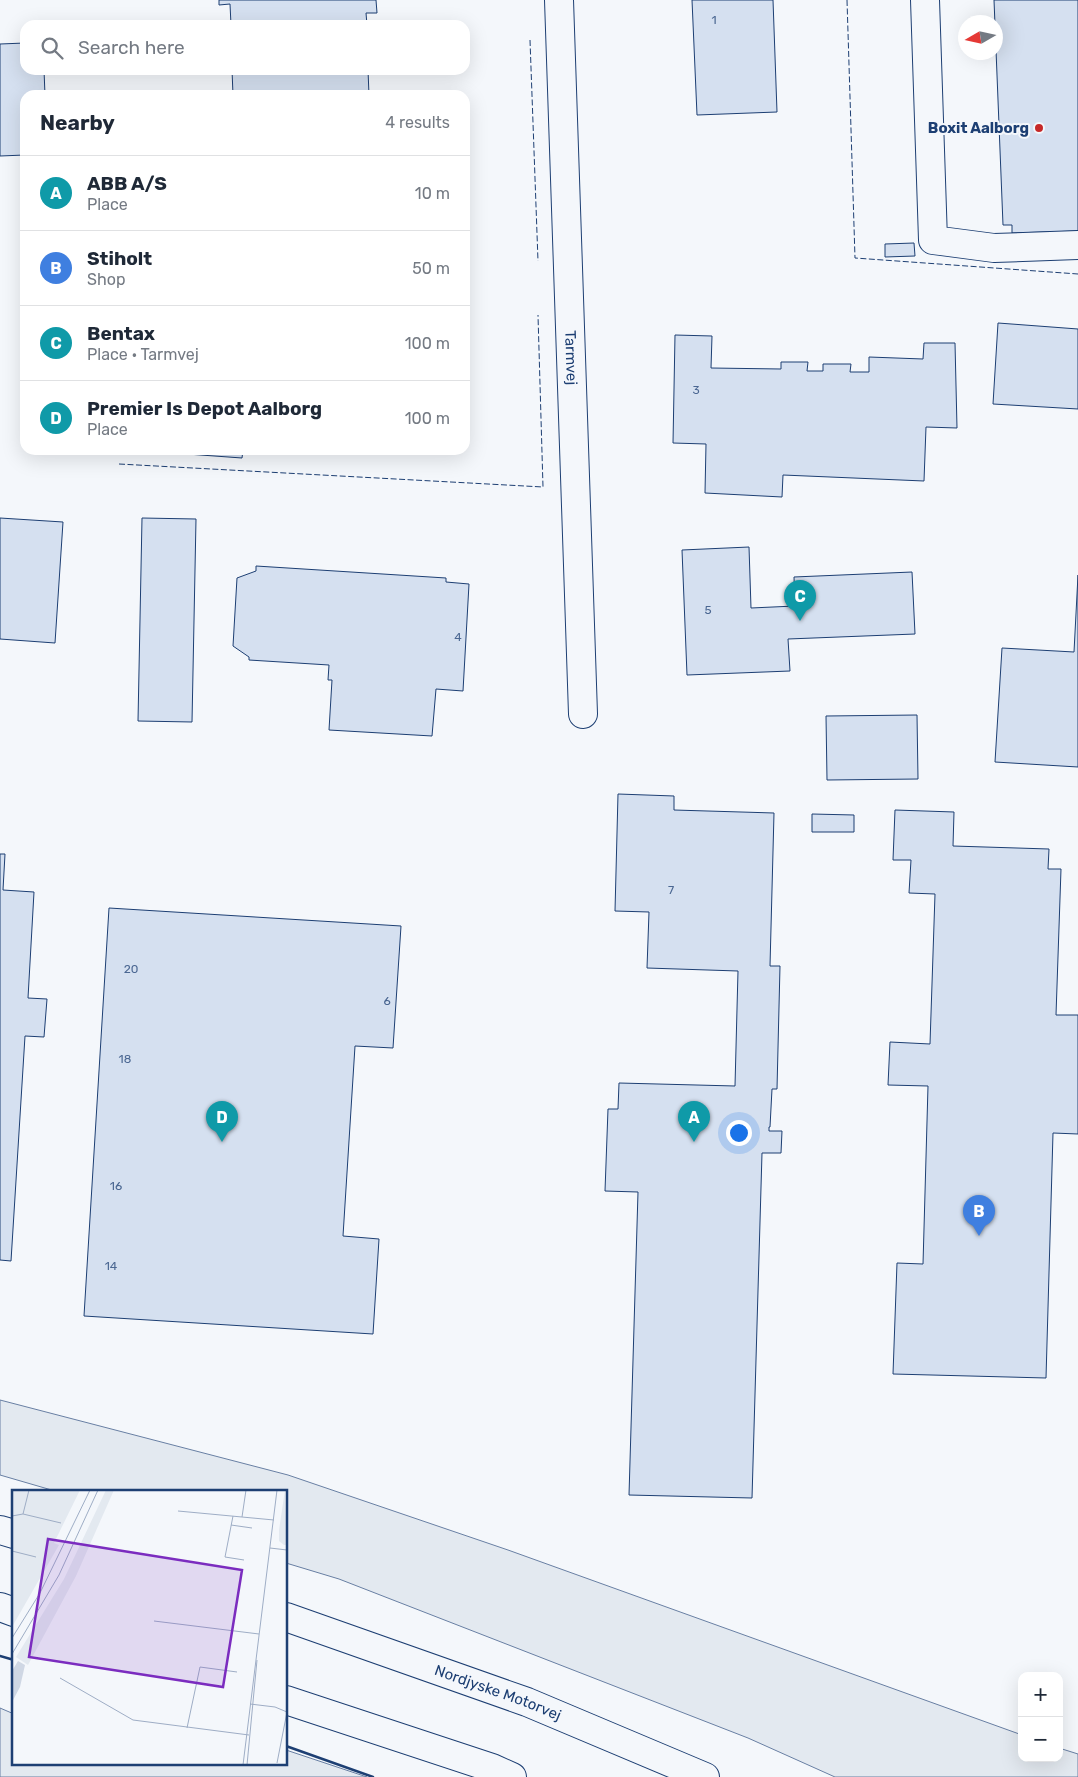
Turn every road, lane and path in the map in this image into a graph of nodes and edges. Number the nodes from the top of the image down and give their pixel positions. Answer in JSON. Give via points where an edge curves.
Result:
{"nodes":[{"id":1,"x":559,"y":0,"type":"edge"},
{"id":2,"x":925,"y":0,"type":"edge"},
{"id":3,"x":1078,"y":245,"type":"edge"},
{"id":4,"x":583,"y":714,"type":"dead end"},
{"id":5,"x":288,"y":1618,"type":"edge"},
{"id":6,"x":288,"y":1701,"type":"edge"},
{"id":7,"x":512,"y":1777,"type":"edge"},
{"id":8,"x":705,"y":1777,"type":"edge"}],
"edges":[{"from":1,"to":4,"type":"main road","name":"Tarmvej"},
{"from":2,"to":3,"type":"main road","via":[[933,240],[994,248]]},
{"from":5,"to":8,"type":"main road","name":"Nordjyske Motorvej","via":[[527,1702]]},
{"from":6,"to":7,"type":"main road"}]}
